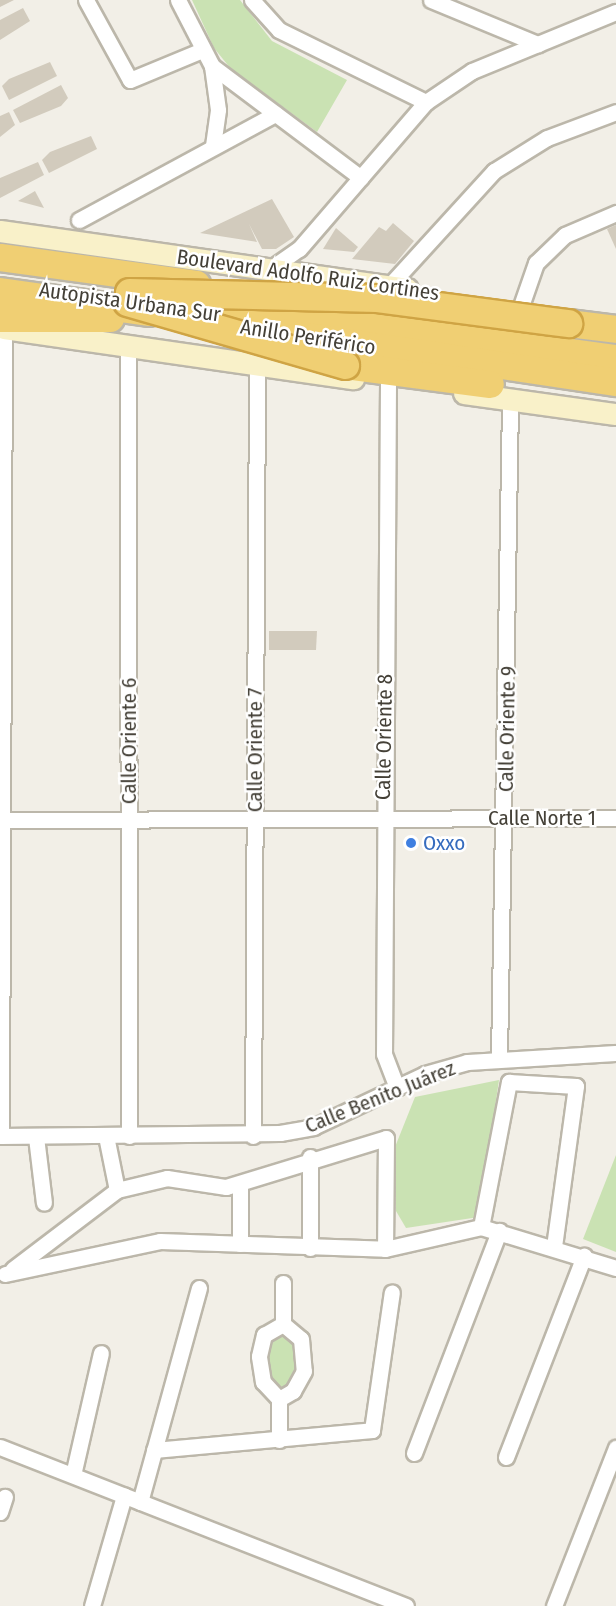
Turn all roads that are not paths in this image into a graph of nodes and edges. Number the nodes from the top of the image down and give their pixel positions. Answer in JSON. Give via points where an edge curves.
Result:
{"nodes":[{"id":1,"x":86,"y":0,"type":"edge"},
{"id":2,"x":178,"y":0,"type":"edge"},
{"id":3,"x":252,"y":0,"type":"edge"},
{"id":4,"x":431,"y":0,"type":"edge"},
{"id":5,"x":616,"y":12,"type":"edge"},
{"id":6,"x":538,"y":44,"type":"junction"},
{"id":7,"x":200,"y":51,"type":"junction"},
{"id":8,"x":212,"y":66,"type":"junction"},
{"id":9,"x":426,"y":102,"type":"junction"},
{"id":10,"x":616,"y":112,"type":"edge"},
{"id":11,"x":275,"y":114,"type":"junction"},
{"id":12,"x":213,"y":147,"type":"junction"},
{"id":13,"x":361,"y":178,"type":"junction"},
{"id":14,"x":616,"y":213,"type":"edge"},
{"id":15,"x":79,"y":220,"type":"dead end"},
{"id":16,"x":0,"y":231,"type":"edge"},
{"id":17,"x":299,"y":249,"type":"junction"},
{"id":18,"x":0,"y":257,"type":"edge"},
{"id":19,"x":270,"y":269,"type":"junction"},
{"id":20,"x":0,"y":273,"type":"edge"},
{"id":21,"x":315,"y":275,"type":"junction"},
{"id":22,"x":0,"y":283,"type":"edge"},
{"id":23,"x":389,"y":286,"type":"junction"},
{"id":24,"x":0,"y":291,"type":"edge"},
{"id":25,"x":125,"y":296,"type":"junction"},
{"id":26,"x":521,"y":306,"type":"junction"},
{"id":27,"x":155,"y":312,"type":"junction"},
{"id":28,"x":580,"y":313,"type":"junction"},
{"id":29,"x":430,"y":316,"type":"junction"},
{"id":30,"x":616,"y":318,"type":"edge"},
{"id":31,"x":1,"y":324,"type":"edge"},
{"id":32,"x":616,"y":329,"type":"edge"},
{"id":33,"x":616,"y":342,"type":"edge"},
{"id":34,"x":128,"y":345,"type":"junction"},
{"id":35,"x":616,"y":358,"type":"edge"},
{"id":36,"x":257,"y":364,"type":"junction"},
{"id":37,"x":616,"y":371,"type":"edge"},
{"id":38,"x":616,"y":382,"type":"edge"},
{"id":39,"x":388,"y":383,"type":"junction"},
{"id":40,"x":510,"y":400,"type":"junction"},
{"id":41,"x":616,"y":401,"type":"edge"},
{"id":42,"x":1,"y":410,"type":"edge"},
{"id":43,"x":616,"y":414,"type":"edge"},
{"id":44,"x":383,"y":818,"type":"junction"},
{"id":45,"x":506,"y":818,"type":"junction"},
{"id":46,"x":616,"y":818,"type":"edge"},
{"id":47,"x":129,"y":819,"type":"junction"},
{"id":48,"x":255,"y":819,"type":"junction"},
{"id":49,"x":1,"y":820,"type":"edge"},
{"id":50,"x":616,"y":1053,"type":"edge"},
{"id":51,"x":500,"y":1059,"type":"junction"},
{"id":52,"x":397,"y":1088,"type":"junction"},
{"id":53,"x":1,"y":1136,"type":"edge"},
{"id":54,"x":106,"y":1136,"type":"junction"},
{"id":55,"x":129,"y":1136,"type":"junction"},
{"id":56,"x":253,"y":1136,"type":"junction"},
{"id":57,"x":36,"y":1137,"type":"junction"},
{"id":58,"x":310,"y":1157,"type":"junction"},
{"id":59,"x":240,"y":1184,"type":"junction"},
{"id":60,"x":117,"y":1190,"type":"junction"},
{"id":61,"x":44,"y":1203,"type":"dead end"},
{"id":62,"x":481,"y":1227,"type":"junction"},
{"id":63,"x":499,"y":1231,"type":"junction"},
{"id":64,"x":240,"y":1244,"type":"junction"},
{"id":65,"x":554,"y":1246,"type":"junction"},
{"id":66,"x":310,"y":1248,"type":"junction"},
{"id":67,"x":385,"y":1249,"type":"junction"},
{"id":68,"x":584,"y":1256,"type":"junction"},
{"id":69,"x":616,"y":1268,"type":"edge"},
{"id":70,"x":2,"y":1274,"type":"edge"},
{"id":71,"x":284,"y":1283,"type":"dead end"},
{"id":72,"x":198,"y":1288,"type":"dead end"},
{"id":73,"x":392,"y":1292,"type":"dead end"},
{"id":74,"x":283,"y":1324,"type":"junction"},
{"id":75,"x":101,"y":1353,"type":"dead end"},
{"id":76,"x":279,"y":1399,"type":"junction"},
{"id":77,"x":279,"y":1440,"type":"junction"},
{"id":78,"x":0,"y":1447,"type":"edge"},
{"id":79,"x":616,"y":1448,"type":"edge"},
{"id":80,"x":154,"y":1450,"type":"junction"},
{"id":81,"x":414,"y":1453,"type":"dead end"},
{"id":82,"x":506,"y":1457,"type":"dead end"},
{"id":83,"x":73,"y":1475,"type":"junction"},
{"id":84,"x":124,"y":1496,"type":"junction"},
{"id":85,"x":140,"y":1502,"type":"junction"},
{"id":86,"x":92,"y":1606,"type":"edge"},
{"id":87,"x":406,"y":1606,"type":"edge"},
{"id":88,"x":554,"y":1606,"type":"edge"}],
"edges":[{"from":1,"to":7,"type":"street","via":[[130,80]]},
{"from":2,"to":7,"type":"street"},
{"from":3,"to":9,"type":"street","via":[[279,30]]},
{"from":4,"to":6,"type":"street"},
{"from":5,"to":6,"type":"street"},
{"from":6,"to":9,"type":"street","via":[[472,71]]},
{"from":7,"to":8,"type":"street"},
{"from":8,"to":11,"type":"street"},
{"from":8,"to":12,"type":"street","via":[[218,110]]},
{"from":9,"to":13,"type":"street"},
{"from":10,"to":23,"type":"street","via":[[547,138],[494,171]]},
{"from":11,"to":12,"type":"street"},
{"from":11,"to":13,"type":"street"},
{"from":12,"to":15,"type":"street"},
{"from":13,"to":17,"type":"street"},
{"from":14,"to":26,"type":"street","via":[[565,234],[536,263]]},
{"from":16,"to":19,"type":"main road","name":"Boulevard Adolfo Ruiz Cortines"},
{"from":17,"to":19,"type":"street"},
{"from":17,"to":21,"type":"street"},
{"from":18,"to":29,"type":"highway","name":"Anillo Periférico"},
{"from":19,"to":21,"type":"main road","name":"Boulevard Adolfo Ruiz Cortines"},
{"from":20,"to":25,"type":"highway","name":"Autopista Urbana Sur"},
{"from":21,"to":23,"type":"main road","name":"Boulevard Adolfo Ruiz Cortines"},
{"from":22,"to":25,"type":"highway","name":"Autopista Urbana Sur"},
{"from":23,"to":26,"type":"main road","name":"Boulevard Adolfo Ruiz Cortines"},
{"from":24,"to":27,"type":"highway","name":"Anillo Periférico"},
{"from":25,"to":32,"type":"highway","bridge":true,"via":[[377,298]]},
{"from":25,"to":35,"type":"highway","name":"Autopista Urbana Sur","bridge":true},
{"from":25,"to":37,"type":"highway","name":"Autopista Urbana Sur","bridge":true},
{"from":25,"to":41,"type":"highway","bridge":true,"via":[[345,365]]},
{"from":26,"to":28,"type":"main road","name":"Boulevard Adolfo Ruiz Cortines"},
{"from":27,"to":31,"type":"highway","via":[[104,319]]},
{"from":27,"to":38,"type":"highway","name":"Anillo Periférico"},
{"from":28,"to":29,"type":"highway"},
{"from":28,"to":30,"type":"main road","name":"Boulevard Adolfo Ruiz Cortines"},
{"from":29,"to":33,"type":"highway","name":"Anillo Periférico"},
{"from":31,"to":34,"type":"main road"},
{"from":31,"to":42,"type":"street"},
{"from":34,"to":36,"type":"main road"},
{"from":34,"to":47,"type":"street","name":"Calle Oriente 6"},
{"from":36,"to":39,"type":"main road"},
{"from":36,"to":48,"type":"street","name":"Calle Oriente 7"},
{"from":39,"to":40,"type":"main road"},
{"from":39,"to":44,"type":"street","name":"Calle Oriente 8"},
{"from":40,"to":43,"type":"main road"},
{"from":40,"to":45,"type":"street","name":"Calle Oriente 9"},
{"from":42,"to":49,"type":"street"},
{"from":44,"to":45,"type":"street","name":"Calle Norte 1"},
{"from":44,"to":48,"type":"street","name":"Calle Norte 1"},
{"from":44,"to":52,"type":"street","name":"Calle Oriente 8","via":[[384,1054]]},
{"from":45,"to":46,"type":"street","name":"Calle Norte 1"},
{"from":45,"to":51,"type":"street","name":"Calle Oriente 9"},
{"from":47,"to":48,"type":"street","name":"Calle Norte 1"},
{"from":47,"to":49,"type":"street","name":"Calle Norte 1"},
{"from":47,"to":55,"type":"street","name":"Calle Oriente 6"},
{"from":48,"to":56,"type":"street","name":"Calle Oriente 7"},
{"from":49,"to":53,"type":"street"},
{"from":50,"to":51,"type":"street","name":"Calle Benito Juárez"},
{"from":51,"to":52,"type":"street","name":"Calle Benito Juárez","via":[[467,1062]]},
{"from":52,"to":56,"type":"street","name":"Calle Benito Juárez","via":[[314,1127]]},
{"from":53,"to":57,"type":"street","name":"Calle Benito Juárez"},
{"from":54,"to":55,"type":"street","name":"Calle Benito Juárez"},
{"from":54,"to":57,"type":"street","name":"Calle Benito Juárez"},
{"from":54,"to":60,"type":"street"},
{"from":55,"to":56,"type":"street","name":"Calle Benito Juárez"},
{"from":57,"to":61,"type":"street"},
{"from":58,"to":59,"type":"street"},
{"from":58,"to":66,"type":"street"},
{"from":58,"to":67,"type":"street","via":[[386,1138]]},
{"from":59,"to":60,"type":"street","via":[[209,1187],[167,1178]]},
{"from":59,"to":64,"type":"street"},
{"from":60,"to":70,"type":"street"},
{"from":62,"to":63,"type":"street"},
{"from":62,"to":65,"type":"street","via":[[509,1082],[576,1086]]},
{"from":62,"to":67,"type":"street"},
{"from":63,"to":65,"type":"street"},
{"from":63,"to":81,"type":"street"},
{"from":64,"to":66,"type":"street"},
{"from":64,"to":70,"type":"street","via":[[160,1241]]},
{"from":65,"to":68,"type":"street"},
{"from":66,"to":67,"type":"street"},
{"from":68,"to":69,"type":"street"},
{"from":68,"to":82,"type":"street"},
{"from":71,"to":74,"type":"street"},
{"from":72,"to":80,"type":"street"},
{"from":73,"to":77,"type":"street","via":[[377,1426],[364,1432]]},
{"from":74,"to":76,"type":"street","via":[[264,1335],[259,1356],[263,1382]]},
{"from":74,"to":76,"type":"street","via":[[301,1339],[304,1371],[293,1391]]},
{"from":75,"to":83,"type":"street"},
{"from":76,"to":77,"type":"street"},
{"from":77,"to":80,"type":"street"},
{"from":78,"to":83,"type":"street"},
{"from":79,"to":88,"type":"street"},
{"from":80,"to":85,"type":"street"},
{"from":83,"to":84,"type":"street"},
{"from":84,"to":85,"type":"street"},
{"from":84,"to":86,"type":"street"},
{"from":85,"to":87,"type":"street"}]}
